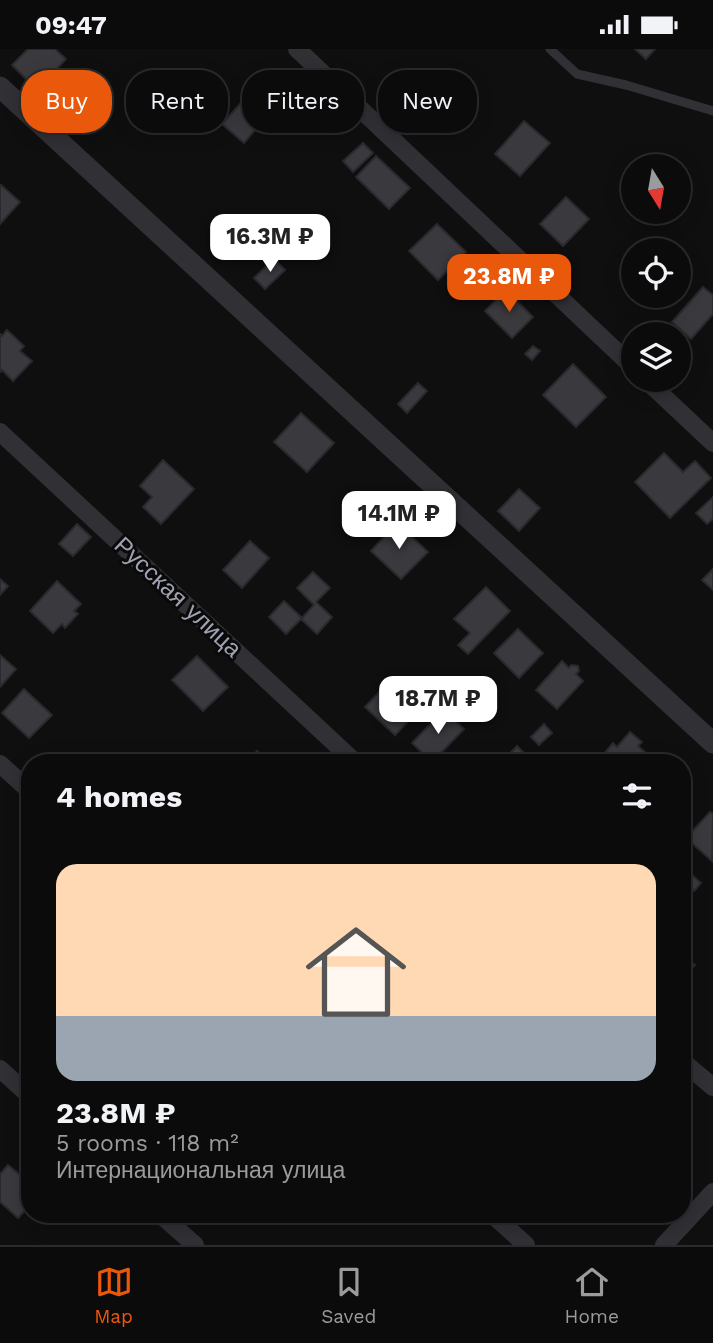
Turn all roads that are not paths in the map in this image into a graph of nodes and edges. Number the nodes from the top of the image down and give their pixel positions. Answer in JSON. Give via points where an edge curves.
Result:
{"nodes":[{"id":1,"x":297,"y":49,"type":"edge"},
{"id":2,"x":550,"y":49,"type":"edge"},
{"id":3,"x":0,"y":87,"type":"edge"},
{"id":4,"x":713,"y":111,"type":"edge"},
{"id":5,"x":621,"y":356,"type":"edge"},
{"id":6,"x":659,"y":392,"type":"edge"},
{"id":7,"x":0,"y":432,"type":"edge"},
{"id":8,"x":713,"y":443,"type":"edge"},
{"id":9,"x":713,"y":743,"type":"edge"},
{"id":10,"x":346,"y":754,"type":"edge"},
{"id":11,"x":0,"y":764,"type":"edge"},
{"id":12,"x":21,"y":784,"type":"edge"},
{"id":13,"x":691,"y":1069,"type":"edge"},
{"id":14,"x":1,"y":1073,"type":"edge"},
{"id":15,"x":713,"y":1087,"type":"edge"},
{"id":16,"x":21,"y":1089,"type":"edge"},
{"id":17,"x":713,"y":1192,"type":"edge"},
{"id":18,"x":691,"y":1216,"type":"edge"},
{"id":19,"x":170,"y":1223,"type":"edge"},
{"id":20,"x":502,"y":1223,"type":"edge"},
{"id":21,"x":684,"y":1223,"type":"edge"},
{"id":22,"x":195,"y":1245,"type":"edge"},
{"id":23,"x":526,"y":1245,"type":"edge"},
{"id":24,"x":664,"y":1245,"type":"edge"}],
"edges":[{"from":1,"to":5,"type":"street"},
{"from":2,"to":4,"type":"lane","via":[[577,74]]},
{"from":3,"to":9,"type":"street"},
{"from":6,"to":8,"type":"street"},
{"from":7,"to":10,"type":"street","name":"Русская улица"},
{"from":11,"to":12,"type":"street"},
{"from":13,"to":15,"type":"street"},
{"from":14,"to":16,"type":"street"},
{"from":17,"to":18,"type":"street"},
{"from":19,"to":22,"type":"street"},
{"from":20,"to":23,"type":"street"},
{"from":21,"to":24,"type":"street"}]}
